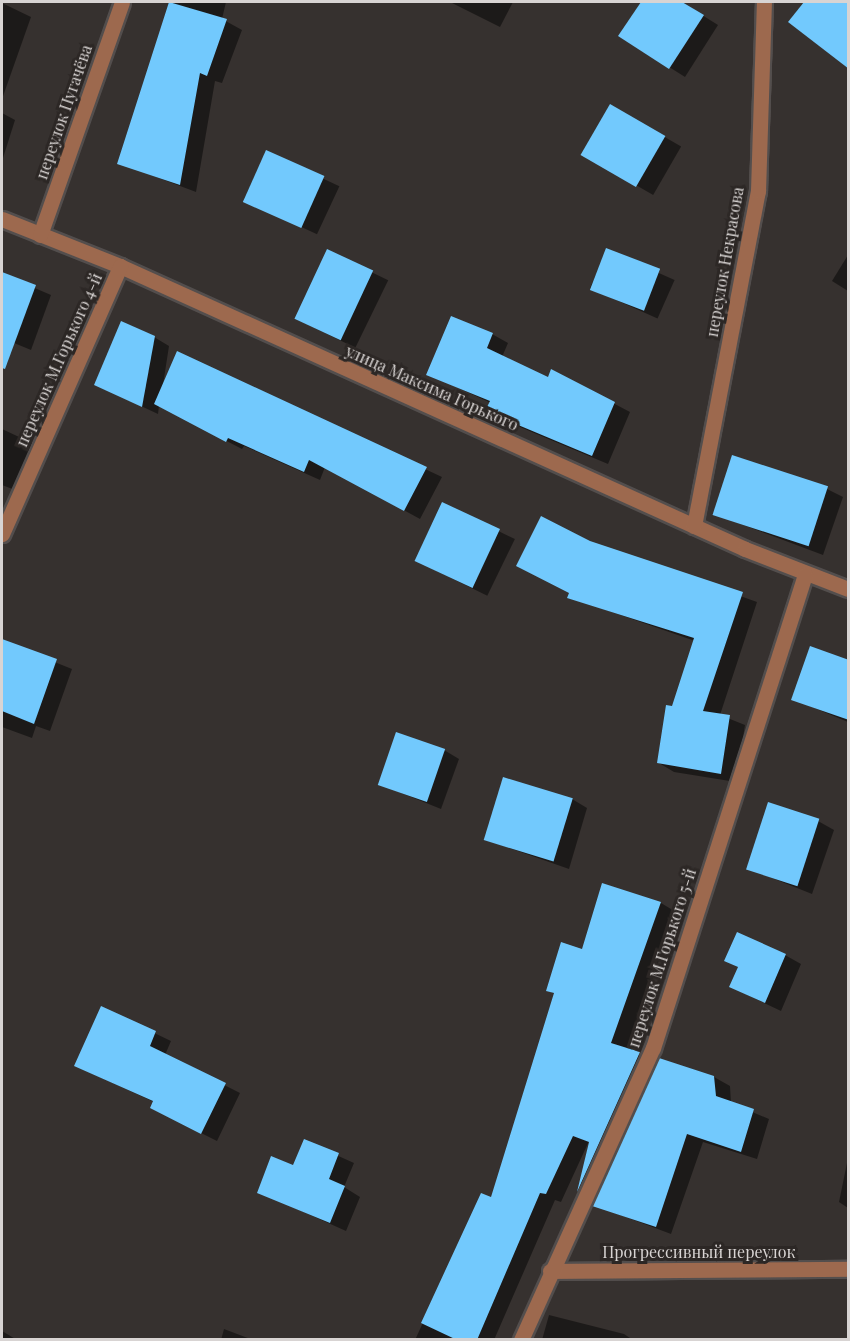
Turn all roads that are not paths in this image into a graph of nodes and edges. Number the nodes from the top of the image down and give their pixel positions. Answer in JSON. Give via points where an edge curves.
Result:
{"nodes":[{"id":1,"x":122,"y":2,"type":"edge"},
{"id":2,"x":764,"y":2,"type":"edge"},
{"id":3,"x":2,"y":219,"type":"edge"},
{"id":4,"x":40,"y":235,"type":"junction"},
{"id":5,"x":120,"y":266,"type":"junction"},
{"id":6,"x":694,"y":526,"type":"junction"},
{"id":7,"x":2,"y":534,"type":"edge"},
{"id":8,"x":805,"y":575,"type":"junction"},
{"id":9,"x":849,"y":589,"type":"edge"},
{"id":10,"x":849,"y":1269,"type":"edge"},
{"id":11,"x":549,"y":1271,"type":"junction"},
{"id":12,"x":521,"y":1340,"type":"edge"}],
"edges":[{"from":1,"to":4,"type":"street","name":"переулок Пугачёва"},
{"from":2,"to":6,"type":"street","name":"переулок Некрасова","via":[[758,191]]},
{"from":3,"to":4,"type":"street","name":"улица Максима Горького"},
{"from":4,"to":5,"type":"street","name":"улица Максима Горького"},
{"from":5,"to":6,"type":"street","name":"улица Максима Горького"},
{"from":5,"to":7,"type":"street","name":"переулок М.Горького 4-й"},
{"from":6,"to":8,"type":"street","name":"улица Максима Горького"},
{"from":8,"to":9,"type":"street","name":"улица Максима Горького"},
{"from":8,"to":11,"type":"street","name":"переулок М.Горького 5-й","via":[[653,1048]]},
{"from":10,"to":11,"type":"street","name":"Прогрессивный переулок"},
{"from":11,"to":12,"type":"street","name":"переулок М.Горького 5-й"}]}
